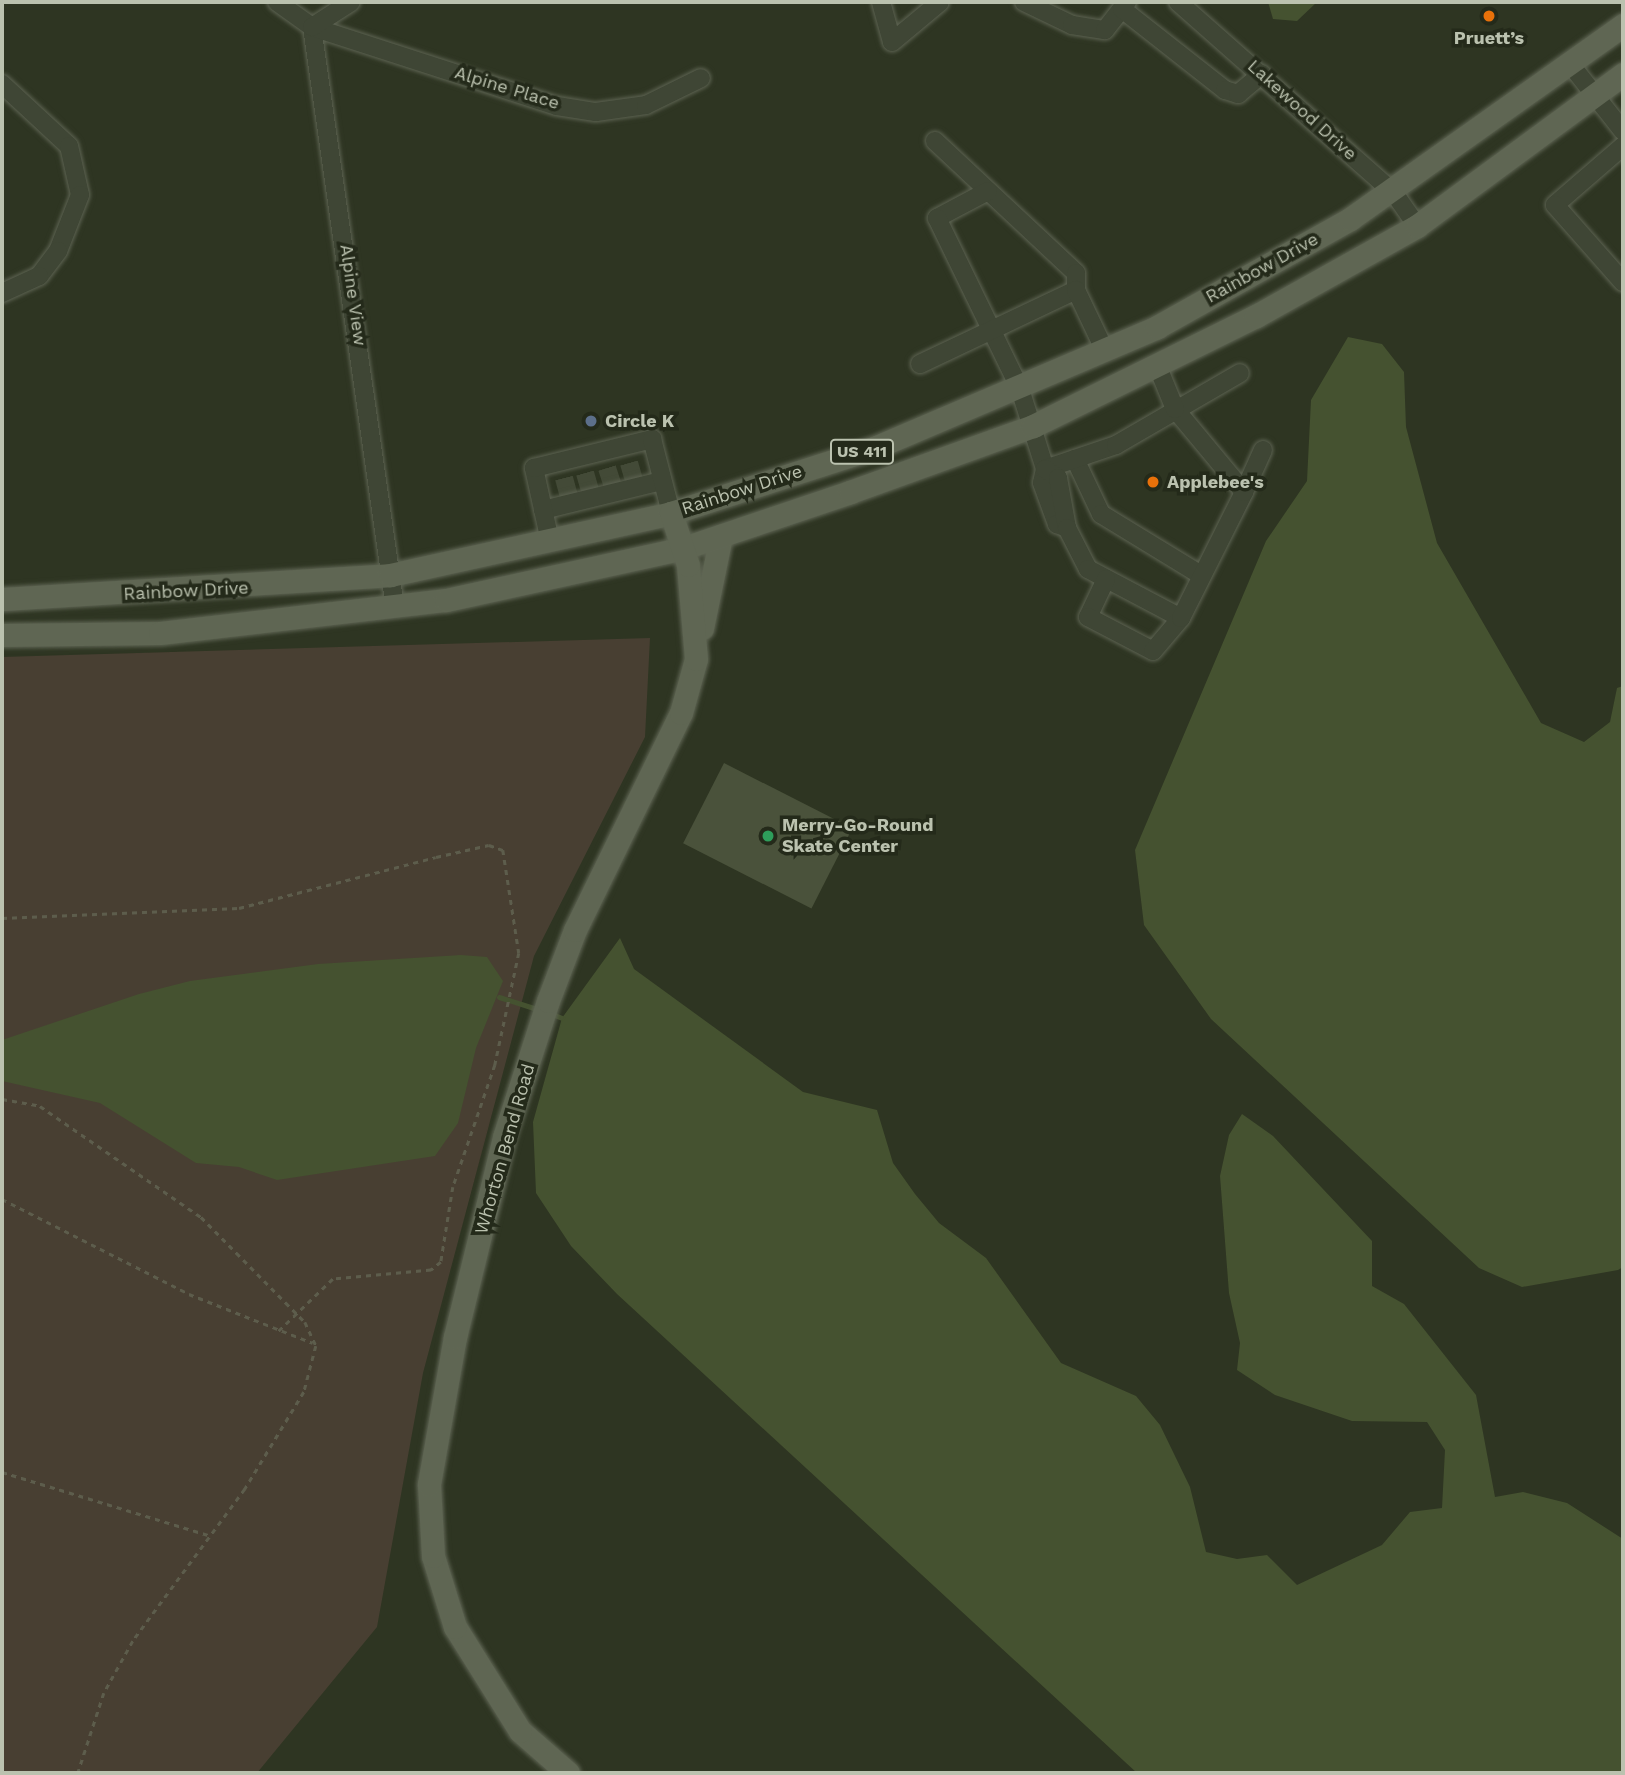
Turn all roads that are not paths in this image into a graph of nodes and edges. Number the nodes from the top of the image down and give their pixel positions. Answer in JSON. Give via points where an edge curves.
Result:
{"nodes":[{"id":1,"x":278,"y":2,"type":"edge"},
{"id":2,"x":351,"y":2,"type":"edge"},
{"id":3,"x":881,"y":2,"type":"edge"},
{"id":4,"x":940,"y":2,"type":"edge"},
{"id":5,"x":1024,"y":2,"type":"edge"},
{"id":6,"x":1178,"y":2,"type":"edge"},
{"id":7,"x":1125,"y":5,"type":"edge"},
{"id":8,"x":1623,"y":25,"type":"edge"},
{"id":9,"x":312,"y":27,"type":"junction"},
{"id":10,"x":1571,"y":65,"type":"junction"},
{"id":11,"x":1262,"y":74,"type":"junction"},
{"id":12,"x":1623,"y":74,"type":"edge"},
{"id":13,"x":701,"y":78,"type":"dead end"},
{"id":14,"x":2,"y":84,"type":"edge"},
{"id":15,"x":1596,"y":96,"type":"junction"},
{"id":16,"x":1623,"y":131,"type":"edge"},
{"id":17,"x":934,"y":141,"type":"dead end"},
{"id":18,"x":1623,"y":146,"type":"edge"},
{"id":19,"x":988,"y":191,"type":"junction"},
{"id":20,"x":1394,"y":193,"type":"junction"},
{"id":21,"x":1417,"y":226,"type":"junction"},
{"id":22,"x":1623,"y":282,"type":"edge"},
{"id":23,"x":1076,"y":290,"type":"junction"},
{"id":24,"x":2,"y":293,"type":"edge"},
{"id":25,"x":991,"y":333,"type":"junction"},
{"id":26,"x":1105,"y":351,"type":"junction"},
{"id":27,"x":920,"y":364,"type":"dead end"},
{"id":28,"x":1157,"y":365,"type":"junction"},
{"id":29,"x":1240,"y":373,"type":"dead end"},
{"id":30,"x":1020,"y":389,"type":"junction"},
{"id":31,"x":1175,"y":409,"type":"junction"},
{"id":32,"x":1033,"y":426,"type":"junction"},
{"id":33,"x":1263,"y":450,"type":"dead end"},
{"id":34,"x":1075,"y":459,"type":"junction"},
{"id":35,"x":631,"y":469,"type":"junction"},
{"id":36,"x":1045,"y":469,"type":"junction"},
{"id":37,"x":661,"y":481,"type":"junction"},
{"id":38,"x":1244,"y":492,"type":"junction"},
{"id":39,"x":543,"y":510,"type":"junction"},
{"id":40,"x":671,"y":513,"type":"junction"},
{"id":41,"x":721,"y":536,"type":"junction"},
{"id":42,"x":550,"y":541,"type":"junction"},
{"id":43,"x":684,"y":548,"type":"junction"},
{"id":44,"x":390,"y":575,"type":"junction"},
{"id":45,"x":1200,"y":575,"type":"junction"},
{"id":46,"x":1106,"y":579,"type":"junction"},
{"id":47,"x":2,"y":599,"type":"edge"},
{"id":48,"x":395,"y":607,"type":"junction"},
{"id":49,"x":1181,"y":618,"type":"junction"},
{"id":50,"x":2,"y":635,"type":"edge"},
{"id":51,"x":698,"y":641,"type":"junction"},
{"id":52,"x":568,"y":1773,"type":"edge"}],
"edges":[{"from":1,"to":9,"type":"street"},
{"from":2,"to":9,"type":"street"},
{"from":3,"to":4,"type":"street","via":[[892,42]]},
{"from":5,"to":7,"type":"street","via":[[1072,25],[1105,30]]},
{"from":6,"to":11,"type":"street","name":"Lakewood Drive"},
{"from":7,"to":11,"type":"street","via":[[1226,90],[1238,94]]},
{"from":8,"to":10,"type":"main road","name":"Rainbow Drive","number":"US 411"},
{"from":9,"to":13,"type":"street","name":"Alpine Place","via":[[596,112],[646,105]]},
{"from":9,"to":44,"type":"street","name":"Alpine View"},
{"from":10,"to":15,"type":"street"},
{"from":10,"to":20,"type":"main road","name":"Rainbow Drive","number":"US 411"},
{"from":11,"to":20,"type":"street","name":"Lakewood Drive"},
{"from":12,"to":15,"type":"main road","name":"Rainbow Drive","number":"US 411"},
{"from":14,"to":24,"type":"street","via":[[69,146],[80,195],[58,251],[39,276]]},
{"from":15,"to":16,"type":"street"},
{"from":15,"to":21,"type":"main road","name":"Rainbow Drive","number":"US 411"},
{"from":17,"to":19,"type":"street"},
{"from":18,"to":22,"type":"street","via":[[1555,205]]},
{"from":19,"to":23,"type":"street","via":[[1076,273]]},
{"from":19,"to":25,"type":"street","via":[[937,219]]},
{"from":20,"to":21,"type":"street","name":"Lakewood Drive"},
{"from":20,"to":26,"type":"main road","name":"Rainbow Drive","number":"US 411"},
{"from":21,"to":28,"type":"main road","name":"Rainbow Drive","number":"US 411"},
{"from":23,"to":25,"type":"street"},
{"from":23,"to":26,"type":"street"},
{"from":25,"to":27,"type":"street"},
{"from":25,"to":30,"type":"street"},
{"from":26,"to":30,"type":"main road","name":"Rainbow Drive","number":"US 411"},
{"from":28,"to":31,"type":"street"},
{"from":28,"to":32,"type":"main road","name":"Rainbow Drive","number":"US 411"},
{"from":29,"to":31,"type":"street"},
{"from":30,"to":32,"type":"street"},
{"from":30,"to":40,"type":"main road","name":"Rainbow Drive","number":"US 411","via":[[874,448]]},
{"from":31,"to":34,"type":"street","via":[[1116,446]]},
{"from":31,"to":38,"type":"street"},
{"from":32,"to":36,"type":"street"},
{"from":32,"to":41,"type":"main road","name":"Rainbow Drive","number":"US 411"},
{"from":33,"to":38,"type":"street"},
{"from":34,"to":36,"type":"street"},
{"from":34,"to":45,"type":"street","via":[[1101,514]]},
{"from":35,"to":37,"type":"street"},
{"from":35,"to":37,"type":"street","via":[[652,439]]},
{"from":35,"to":39,"type":"street","via":[[614,489]]},
{"from":35,"to":39,"type":"street","via":[[605,460],[562,470],[534,468]]},
{"from":36,"to":46,"type":"street","via":[[1042,483],[1057,524],[1067,528],[1088,569]]},
{"from":37,"to":40,"type":"street"},
{"from":38,"to":45,"type":"street"},
{"from":39,"to":42,"type":"street"},
{"from":40,"to":42,"type":"main road","name":"Rainbow Drive","number":"US 411"},
{"from":40,"to":43,"type":"main road","name":"Whorton Bend Road"},
{"from":41,"to":43,"type":"main road","name":"Rainbow Drive","number":"US 411"},
{"from":41,"to":51,"type":"main road"},
{"from":42,"to":44,"type":"main road","name":"Rainbow Drive","number":"US 411"},
{"from":43,"to":48,"type":"main road","name":"Rainbow Drive","number":"US 411"},
{"from":43,"to":51,"type":"main road","name":"Whorton Bend Road"},
{"from":44,"to":47,"type":"main road","name":"Rainbow Drive","number":"US 411"},
{"from":44,"to":48,"type":"street","name":"Alpine View"},
{"from":45,"to":49,"type":"street"},
{"from":46,"to":49,"type":"street"},
{"from":46,"to":49,"type":"street","via":[[1088,617],[1153,652]]},
{"from":48,"to":50,"type":"main road","name":"Rainbow Drive","number":"US 411","via":[[160,633]]},
{"from":51,"to":52,"type":"main road","name":"Whorton Bend Road","via":[[681,713],[575,930],[548,1001],[504,1138],[432,1451],[433,1556],[455,1627],[520,1731]]}]}
